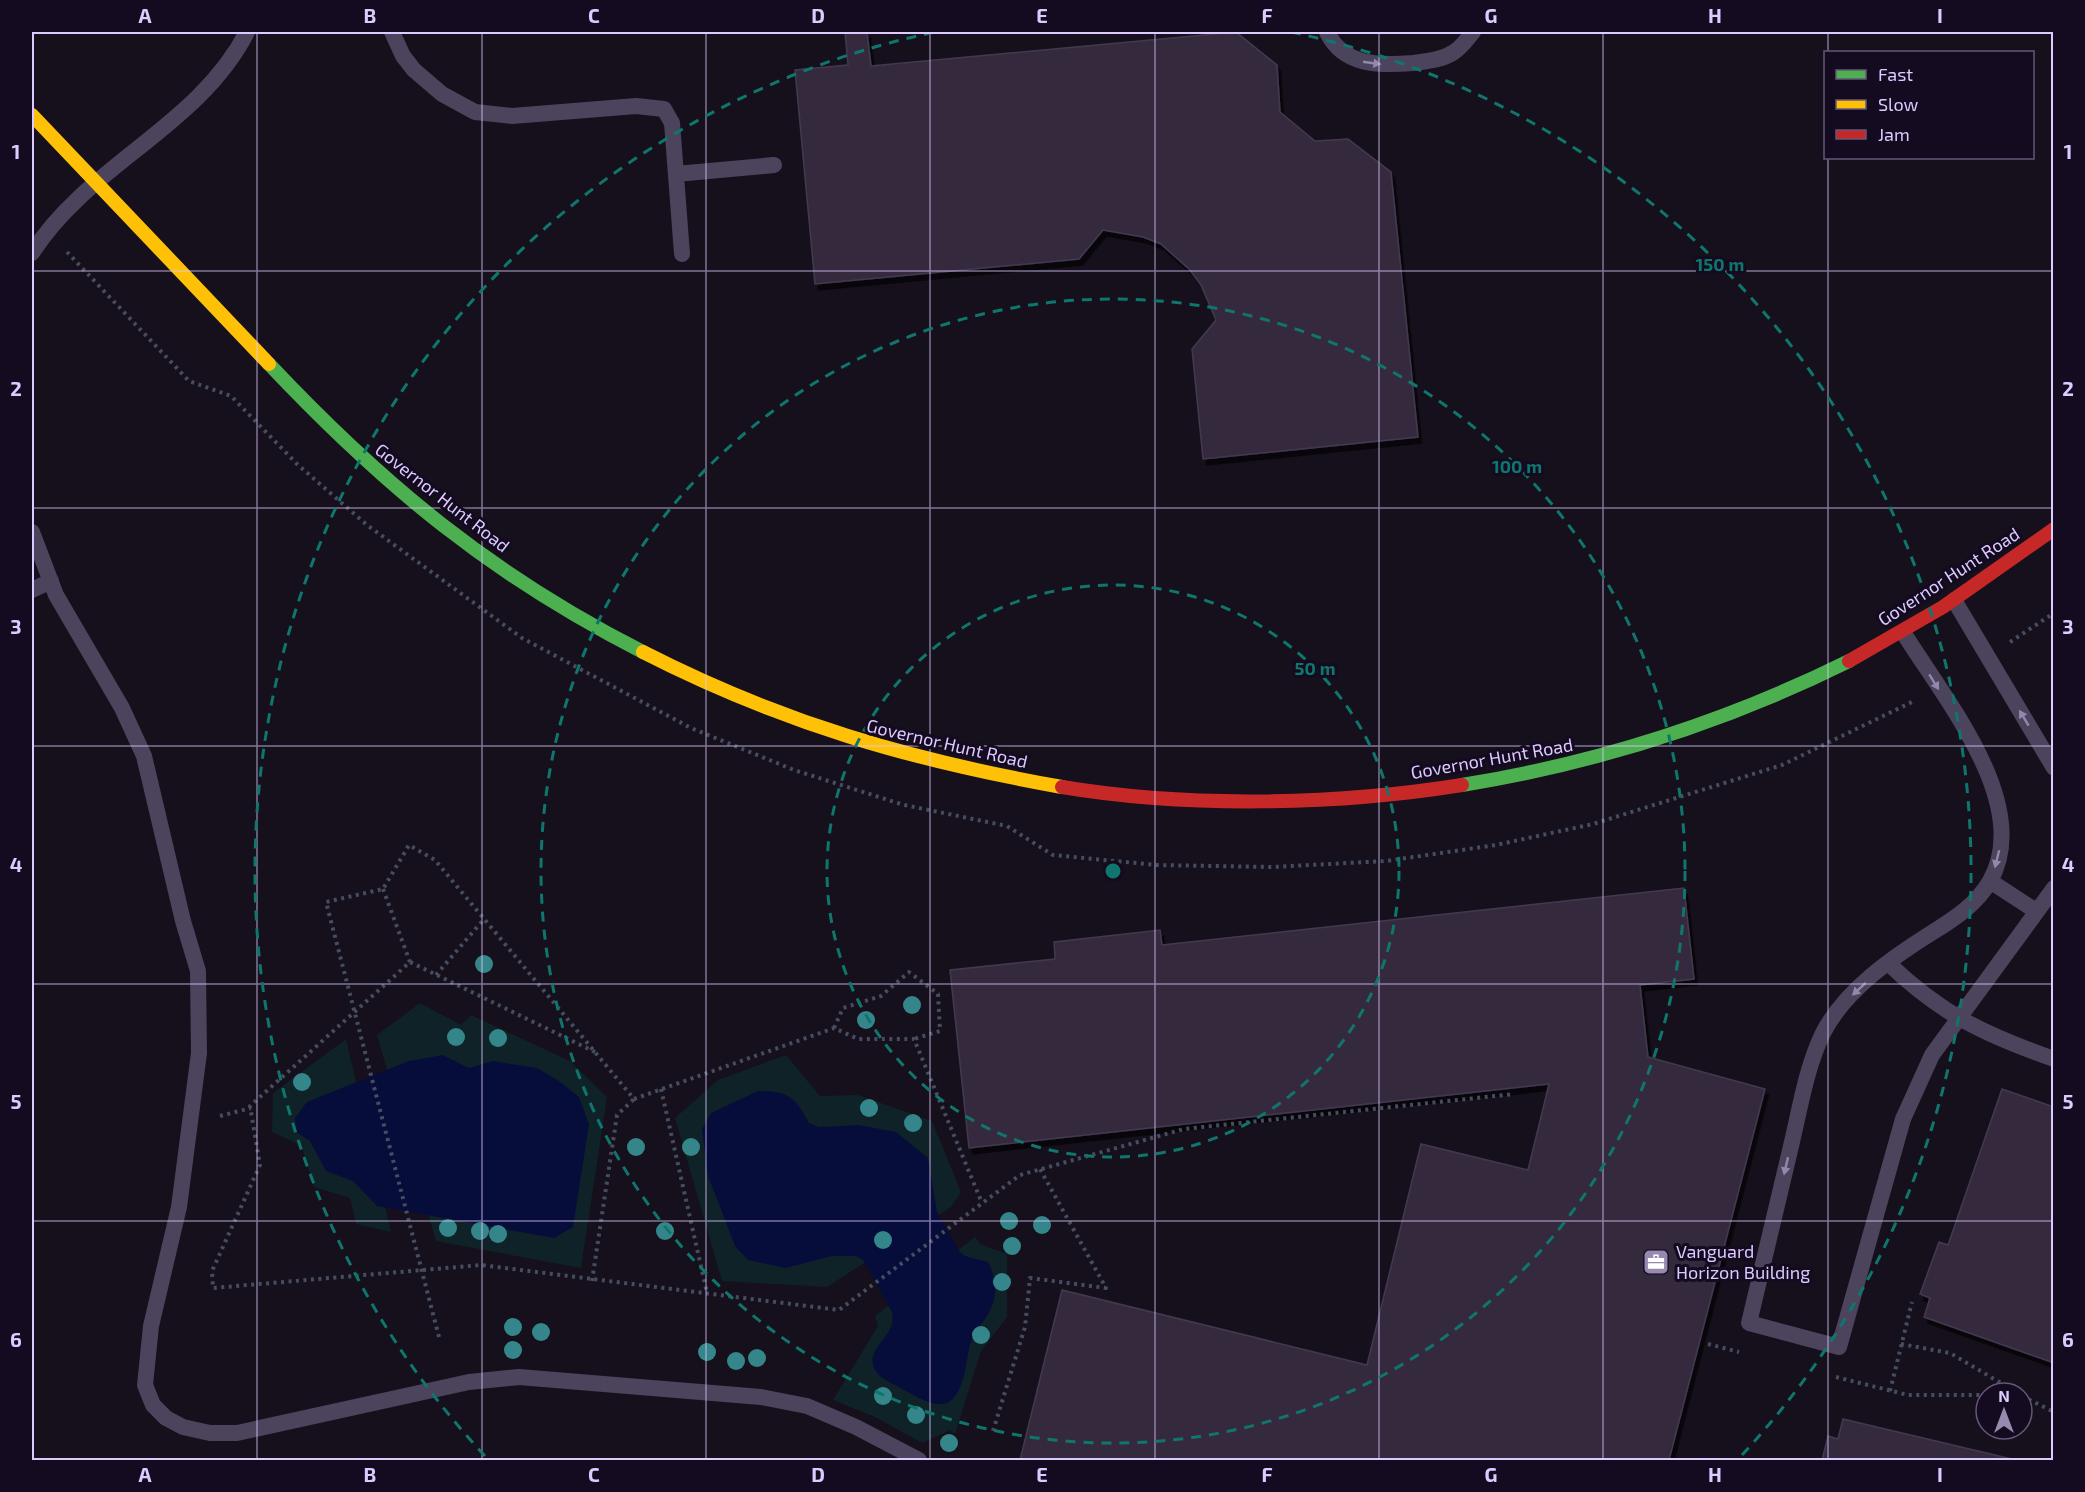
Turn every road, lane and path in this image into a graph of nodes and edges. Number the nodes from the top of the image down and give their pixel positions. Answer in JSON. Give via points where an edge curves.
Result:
{"nodes":[{"id":1,"x":247,"y":32,"type":"edge"},
{"id":2,"x":392,"y":32,"type":"edge"},
{"id":3,"x":1327,"y":32,"type":"edge"},
{"id":4,"x":1473,"y":32,"type":"edge"},
{"id":5,"x":32,"y":115,"type":"edge"},
{"id":6,"x":774,"y":165,"type":"dead end"},
{"id":7,"x":676,"y":174,"type":"junction"},
{"id":8,"x":95,"y":182,"type":"junction"},
{"id":9,"x":47,"y":231,"type":"junction"},
{"id":10,"x":32,"y":253,"type":"edge"},
{"id":11,"x":682,"y":254,"type":"dead end"},
{"id":12,"x":2054,"y":529,"type":"edge"},
{"id":13,"x":32,"y":532,"type":"edge"},
{"id":14,"x":51,"y":581,"type":"junction"},
{"id":15,"x":32,"y":590,"type":"edge"},
{"id":16,"x":1954,"y":600,"type":"junction"},
{"id":17,"x":2054,"y":613,"type":"edge"},
{"id":18,"x":1903,"y":632,"type":"junction"},
{"id":19,"x":1988,"y":657,"type":"junction"},
{"id":20,"x":1938,"y":689,"type":"junction"},
{"id":21,"x":2054,"y":768,"type":"edge"},
{"id":22,"x":1990,"y":881,"type":"junction"},
{"id":23,"x":2054,"y":888,"type":"edge"},
{"id":24,"x":383,"y":889,"type":"junction"},
{"id":25,"x":2037,"y":911,"type":"junction"},
{"id":26,"x":483,"y":919,"type":"junction"},
{"id":27,"x":410,"y":962,"type":"junction"},
{"id":28,"x":1888,"y":963,"type":"junction"},
{"id":29,"x":436,"y":975,"type":"junction"},
{"id":30,"x":355,"y":1012,"type":"junction"},
{"id":31,"x":1958,"y":1019,"type":"junction"},
{"id":32,"x":834,"y":1028,"type":"junction"},
{"id":33,"x":914,"y":1039,"type":"junction"},
{"id":34,"x":595,"y":1052,"type":"junction"},
{"id":35,"x":2054,"y":1059,"type":"edge"},
{"id":36,"x":662,"y":1089,"type":"junction"},
{"id":37,"x":1514,"y":1094,"type":"dead end"},
{"id":38,"x":634,"y":1099,"type":"junction"},
{"id":39,"x":1040,"y":1169,"type":"junction"},
{"id":40,"x":982,"y":1203,"type":"junction"},
{"id":41,"x":422,"y":1271,"type":"junction"},
{"id":42,"x":592,"y":1281,"type":"junction"},
{"id":43,"x":707,"y":1294,"type":"junction"},
{"id":44,"x":1912,"y":1302,"type":"dead end"},
{"id":45,"x":439,"y":1337,"type":"dead end"},
{"id":46,"x":1901,"y":1344,"type":"junction"},
{"id":47,"x":1997,"y":1381,"type":"edge"},
{"id":48,"x":1890,"y":1391,"type":"dead end"},
{"id":49,"x":2034,"y":1402,"type":"edge"},
{"id":50,"x":2054,"y":1412,"type":"edge"},
{"id":51,"x":993,"y":1431,"type":"dead end"},
{"id":52,"x":919,"y":1461,"type":"edge"}],
"edges":[{"from":1,"to":8,"type":"lane","via":[[225,67],[196,99]]},
{"from":2,"to":7,"type":"lane","via":[[414,70],[442,94],[475,112],[512,116],[636,106],[663,109],[672,123]]},
{"from":3,"to":4,"type":"lane","one_way":true,"via":[[1337,48],[1348,55],[1362,62],[1390,65],[1442,57],[1453,52]]},
{"from":5,"to":8,"type":"street","name":"Governor Hunt Road"},
{"from":6,"to":7,"type":"lane"},
{"from":7,"to":11,"type":"lane"},
{"from":8,"to":9,"type":"lane"},
{"from":8,"to":18,"type":"street","name":"Governor Hunt Road","via":[[323,421],[462,543],[556,605],[642,653],[757,707],[866,745],[979,774],[1096,793],[1215,802],[1292,802],[1472,784],[1589,759],[1722,718],[1824,673]]},
{"from":9,"to":10,"type":"lane"},
{"from":9,"to":20,"type":"path","via":[[189,381],[231,396],[297,464],[368,525],[522,638],[691,728],[794,770],[904,805],[1007,826],[1053,855],[1156,865],[1272,867],[1386,861],[1496,845],[1593,824],[1782,765]]},
{"from":12,"to":16,"type":"street","name":"Governor Hunt Road"},
{"from":13,"to":14,"type":"lane"},
{"from":14,"to":15,"type":"lane"},
{"from":14,"to":52,"type":"lane","via":[[122,708],[144,756],[198,971],[200,1053],[179,1207],[146,1363],[145,1385],[153,1405],[183,1427],[237,1433],[469,1382],[519,1377],[761,1397],[807,1406]]},
{"from":16,"to":18,"type":"street","name":"Governor Hunt Road"},
{"from":16,"to":19,"type":"lane"},
{"from":17,"to":19,"type":"path"},
{"from":18,"to":20,"type":"lane","one_way":true},
{"from":21,"to":19,"type":"lane","one_way":true},
{"from":20,"to":22,"type":"lane","one_way":true,"via":[[1975,746],[1995,787],[2002,821],[1998,857]]},
{"from":22,"to":25,"type":"lane"},
{"from":22,"to":28,"type":"lane","via":[[1954,919]]},
{"from":23,"to":25,"type":"lane"},
{"from":24,"to":26,"type":"path","via":[[409,845],[435,860]]},
{"from":24,"to":27,"type":"path"},
{"from":24,"to":30,"type":"path","via":[[326,902]]},
{"from":25,"to":31,"type":"lane"},
{"from":26,"to":29,"type":"path"},
{"from":26,"to":34,"type":"path"},
{"from":27,"to":29,"type":"path"},
{"from":27,"to":30,"type":"path"},
{"from":28,"to":31,"type":"lane","via":[[1919,993]]},
{"from":28,"to":31,"type":"lane","one_way":true,"via":[[1845,1002],[1824,1032],[1808,1073],[1749,1323],[1839,1347],[1903,1119],[1932,1055]]},
{"from":29,"to":34,"type":"path"},
{"from":30,"to":41,"type":"path"},
{"from":30,"to":41,"type":"path","via":[[250,1106],[260,1165],[212,1271],[213,1288]]},
{"from":31,"to":35,"type":"lane"},
{"from":32,"to":33,"type":"path","via":[[858,1039]]},
{"from":32,"to":33,"type":"path","via":[[843,1008],[881,996],[909,972],[938,994],[940,1031]]},
{"from":32,"to":36,"type":"path"},
{"from":33,"to":40,"type":"path"},
{"from":34,"to":38,"type":"path"},
{"from":36,"to":38,"type":"path"},
{"from":36,"to":43,"type":"path"},
{"from":37,"to":39,"type":"path","via":[[1184,1129]]},
{"from":38,"to":42,"type":"path","via":[[617,1114]]},
{"from":39,"to":40,"type":"path","via":[[1020,1175]]},
{"from":39,"to":51,"type":"path","via":[[1106,1288],[1030,1278],[1025,1327]]},
{"from":40,"to":43,"type":"path","via":[[839,1310]]},
{"from":41,"to":42,"type":"path","via":[[482,1265]]},
{"from":41,"to":45,"type":"path"},
{"from":42,"to":43,"type":"path"},
{"from":44,"to":46,"type":"path"},
{"from":46,"to":47,"type":"path","via":[[1950,1353]]},
{"from":46,"to":48,"type":"path"},
{"from":49,"to":50,"type":"path"}]}
